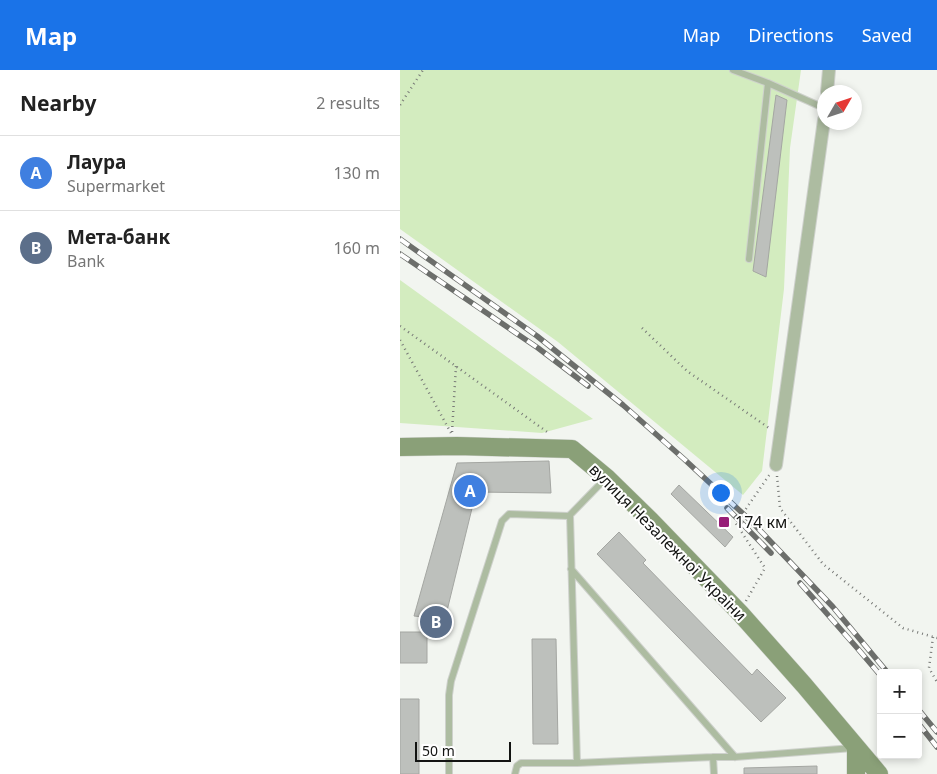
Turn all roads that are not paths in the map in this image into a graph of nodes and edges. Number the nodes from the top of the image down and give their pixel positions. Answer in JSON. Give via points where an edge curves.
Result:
{"nodes":[{"id":1,"x":733,"y":70,"type":"edge"},
{"id":2,"x":829,"y":70,"type":"edge"},
{"id":3,"x":768,"y":83,"type":"junction"},
{"id":4,"x":828,"y":85,"type":"edge"},
{"id":5,"x":817,"y":105,"type":"edge"},
{"id":6,"x":823,"y":130,"type":"edge"},
{"id":7,"x":749,"y":259,"type":"dead end"},
{"id":8,"x":400,"y":448,"type":"edge"},
{"id":9,"x":776,"y":465,"type":"road end"},
{"id":10,"x":607,"y":478,"type":"junction"},
{"id":11,"x":570,"y":515,"type":"junction"},
{"id":12,"x":571,"y":569,"type":"junction"},
{"id":13,"x":856,"y":747,"type":"junction"},
{"id":14,"x":713,"y":757,"type":"junction"},
{"id":15,"x":735,"y":758,"type":"junction"},
{"id":16,"x":577,"y":763,"type":"junction"},
{"id":17,"x":449,"y":774,"type":"edge"},
{"id":18,"x":515,"y":774,"type":"edge"},
{"id":19,"x":714,"y":774,"type":"edge"},
{"id":20,"x":856,"y":774,"type":"edge"},
{"id":21,"x":879,"y":774,"type":"edge"}],
"edges":[{"from":1,"to":3,"type":"lane"},
{"from":2,"to":4,"type":"street"},
{"from":3,"to":5,"type":"lane"},
{"from":3,"to":7,"type":"lane"},
{"from":6,"to":9,"type":"street"},
{"from":8,"to":10,"type":"street","name":"вулиця Незалежної України","via":[[572,449]]},
{"from":10,"to":11,"type":"lane"},
{"from":10,"to":13,"type":"street","name":"вулиця Незалежної України","via":[[740,613]]},
{"from":11,"to":12,"type":"lane"},
{"from":11,"to":17,"type":"lane","via":[[509,514],[502,521],[448,695]]},
{"from":12,"to":15,"type":"lane"},
{"from":12,"to":16,"type":"lane"},
{"from":13,"to":15,"type":"lane"},
{"from":13,"to":20,"type":"street"},
{"from":13,"to":21,"type":"street","name":"вулиця Незалежної України"},
{"from":14,"to":15,"type":"lane"},
{"from":14,"to":16,"type":"lane"},
{"from":14,"to":19,"type":"lane"},
{"from":16,"to":18,"type":"lane","via":[[521,763]]}]}
